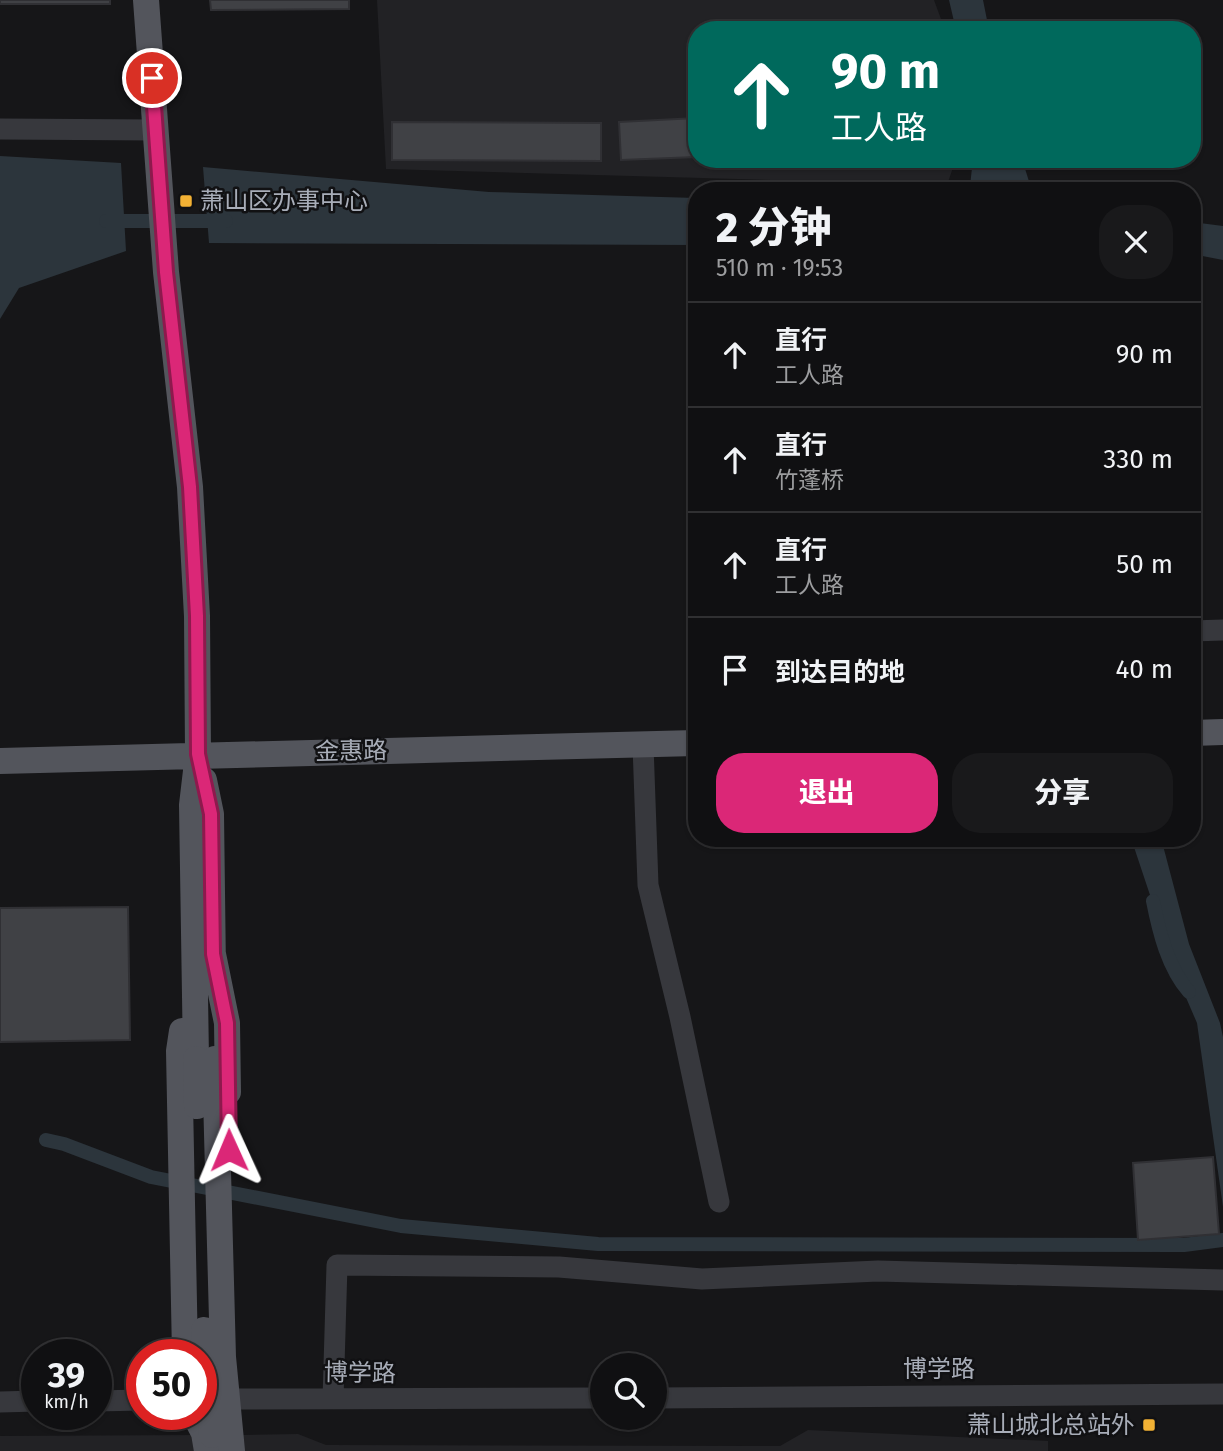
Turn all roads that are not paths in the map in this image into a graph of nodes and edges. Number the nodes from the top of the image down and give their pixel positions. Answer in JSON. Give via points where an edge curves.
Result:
{"nodes":[{"id":1,"x":146,"y":0,"type":"edge"},
{"id":2,"x":0,"y":129,"type":"edge"},
{"id":3,"x":156,"y":130,"type":"junction"},
{"id":4,"x":1223,"y":630,"type":"edge"},
{"id":5,"x":1201,"y":631,"type":"edge"},
{"id":6,"x":1223,"y":732,"type":"edge"},
{"id":7,"x":1201,"y":733,"type":"edge"},
{"id":8,"x":688,"y":743,"type":"edge"},
{"id":9,"x":643,"y":745,"type":"junction"},
{"id":10,"x":198,"y":754,"type":"junction"},
{"id":11,"x":3,"y":761,"type":"edge"},
{"id":12,"x":204,"y":953,"type":"junction"},
{"id":13,"x":205,"y":1059,"type":"junction"},
{"id":14,"x":719,"y":1202,"type":"dead end"},
{"id":15,"x":1222,"y":1280,"type":"edge"},
{"id":16,"x":185,"y":1339,"type":"edge"},
{"id":17,"x":1223,"y":1395,"type":"edge"},
{"id":18,"x":234,"y":1398,"type":"junction"},
{"id":19,"x":590,"y":1398,"type":"edge"},
{"id":20,"x":667,"y":1398,"type":"edge"},
{"id":21,"x":217,"y":1399,"type":"edge"},
{"id":22,"x":333,"y":1399,"type":"junction"},
{"id":23,"x":21,"y":1401,"type":"edge"},
{"id":24,"x":0,"y":1402,"type":"edge"},
{"id":25,"x":202,"y":1430,"type":"edge"},
{"id":26,"x":207,"y":1451,"type":"edge"},
{"id":27,"x":214,"y":1451,"type":"edge"},
{"id":28,"x":234,"y":1451,"type":"edge"}],
"edges":[{"from":1,"to":3,"type":"main road"},
{"from":2,"to":3,"type":"street"},
{"from":3,"to":10,"type":"main road","via":[[166,272],[190,487]]},
{"from":4,"to":5,"type":"street"},
{"from":6,"to":7,"type":"main road"},
{"from":8,"to":9,"type":"main road","name":"金惠路"},
{"from":9,"to":10,"type":"main road","name":"金惠路"},
{"from":9,"to":14,"type":"street","via":[[648,885]]},
{"from":10,"to":11,"type":"main road","name":"金惠路"},
{"from":10,"to":12,"type":"main road","via":[[192,805]]},
{"from":12,"to":13,"type":"main road"},
{"from":12,"to":16,"type":"main road","via":[[179,1051]]},
{"from":12,"to":18,"type":"main road","via":[[227,1023]]},
{"from":13,"to":27,"type":"main road","bridge":true,"via":[[206,1369]]},
{"from":13,"to":28,"type":"main road","bridge":true,"via":[[223,1357]]},
{"from":15,"to":22,"type":"street","via":[[878,1271],[702,1279],[559,1267],[337,1265]]},
{"from":17,"to":20,"type":"street","name":"博学路"},
{"from":18,"to":21,"type":"street","name":"博学路"},
{"from":18,"to":22,"type":"street","name":"博学路"},
{"from":18,"to":28,"type":"main road"},
{"from":19,"to":22,"type":"street","name":"博学路"},
{"from":23,"to":24,"type":"street"},
{"from":25,"to":26,"type":"main road"}]}
